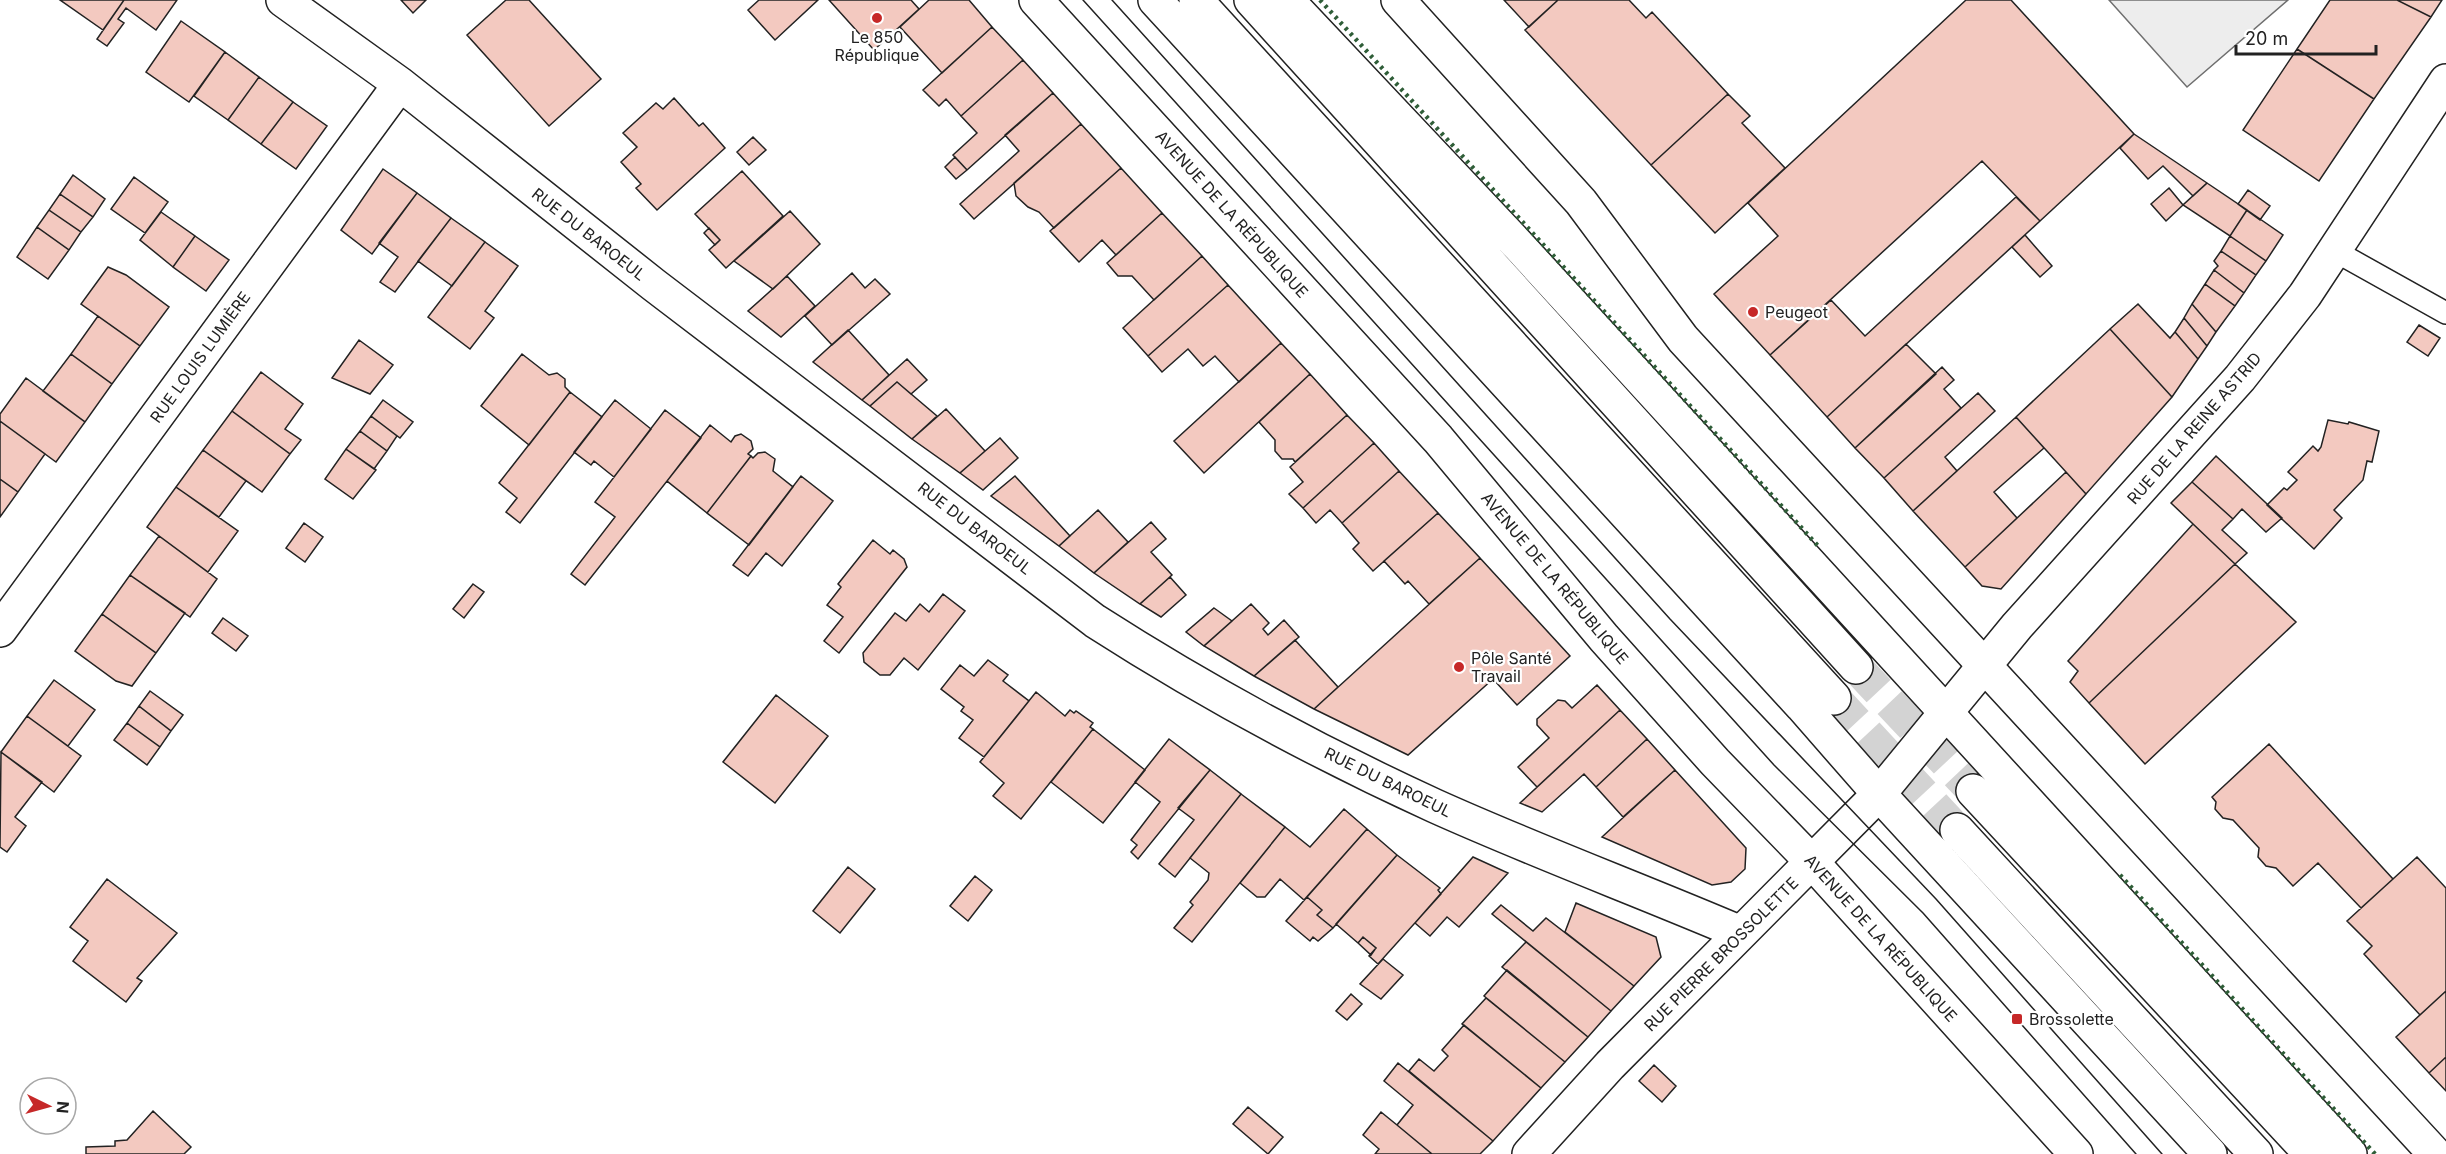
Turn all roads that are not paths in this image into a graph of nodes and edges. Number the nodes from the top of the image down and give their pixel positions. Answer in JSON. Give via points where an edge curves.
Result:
{"nodes":[{"id":1,"x":283,"y":0,"type":"edge"},
{"id":2,"x":1036,"y":0,"type":"edge"},
{"id":3,"x":1155,"y":0,"type":"edge"},
{"id":4,"x":1196,"y":0,"type":"edge"},
{"id":5,"x":1251,"y":0,"type":"edge"},
{"id":6,"x":1287,"y":0,"type":"edge"},
{"id":7,"x":1398,"y":0,"type":"edge"},
{"id":8,"x":2446,"y":81,"type":"edge"},
{"id":9,"x":400,"y":84,"type":"junction"},
{"id":10,"x":2335,"y":251,"type":"junction"},
{"id":11,"x":2446,"y":313,"type":"edge"},
{"id":12,"x":0,"y":630,"type":"edge"},
{"id":13,"x":1985,"y":664,"type":"junction"},
{"id":14,"x":1856,"y":667,"type":"tunnel mouth"},
{"id":15,"x":1834,"y":698,"type":"tunnel mouth"},
{"id":16,"x":1946,"y":712,"type":"junction"},
{"id":17,"x":1912,"y":753,"type":"joint"},
{"id":18,"x":1973,"y":791,"type":"tunnel mouth"},
{"id":19,"x":1879,"y":794,"type":"junction"},
{"id":20,"x":1957,"y":830,"type":"tunnel mouth"},
{"id":21,"x":1812,"y":862,"type":"junction"},
{"id":22,"x":1741,"y":933,"type":"junction"},
{"id":23,"x":1529,"y":1154,"type":"edge"},
{"id":24,"x":2076,"y":1154,"type":"edge"},
{"id":25,"x":2211,"y":1154,"type":"edge"},
{"id":26,"x":2256,"y":1154,"type":"edge"},
{"id":27,"x":2311,"y":1154,"type":"edge"},
{"id":28,"x":2350,"y":1154,"type":"edge"},
{"id":29,"x":2435,"y":1154,"type":"edge"}],
"edges":[{"from":1,"to":9,"type":"street","name":"RUE DU BAROEUL"},
{"from":2,"to":21,"type":"street","name":"AVENUE DE LA RÉPUBLIQUE","via":[[1438,439],[1620,656],[1715,762]]},
{"from":3,"to":19,"type":"street","via":[[1803,706]]},
{"from":4,"to":15,"type":"street"},
{"from":5,"to":14,"type":"street"},
{"from":6,"to":16,"type":"street"},
{"from":7,"to":13,"type":"street","via":[[1591,214],[1683,339]]},
{"from":8,"to":10,"type":"street","name":"RUE DE LA REINE ASTRID"},
{"from":9,"to":12,"type":"street","name":"RUE LOUIS LUMIÈRE"},
{"from":9,"to":22,"type":"street","name":"RUE DU BAROEUL","via":[[636,271],[1095,621],[1165,666],[1250,715],[1435,806]]},
{"from":10,"to":11,"type":"lane"},
{"from":10,"to":13,"type":"street","name":"RUE DE LA REINE ASTRID","via":[[2240,378]]},
{"from":13,"to":16,"type":"street","name":"RUE DE LA REINE ASTRID"},
{"from":13,"to":29,"type":"street"},
{"from":16,"to":17,"type":"street","name":"RUE DE LA REINE ASTRID"},
{"from":16,"to":28,"type":"street"},
{"from":17,"to":19,"type":"street","name":"RUE PIERRE BROSSOLETTE"},
{"from":18,"to":27,"type":"street"},
{"from":19,"to":21,"type":"street","name":"RUE PIERRE BROSSOLETTE"},
{"from":19,"to":25,"type":"street"},
{"from":20,"to":26,"type":"street"},
{"from":21,"to":22,"type":"street","name":"RUE PIERRE BROSSOLETTE"},
{"from":21,"to":24,"type":"street","name":"AVENUE DE LA RÉPUBLIQUE"},
{"from":22,"to":23,"type":"street","name":"RUE PIERRE BROSSOLETTE","via":[[1610,1065]]}]}
